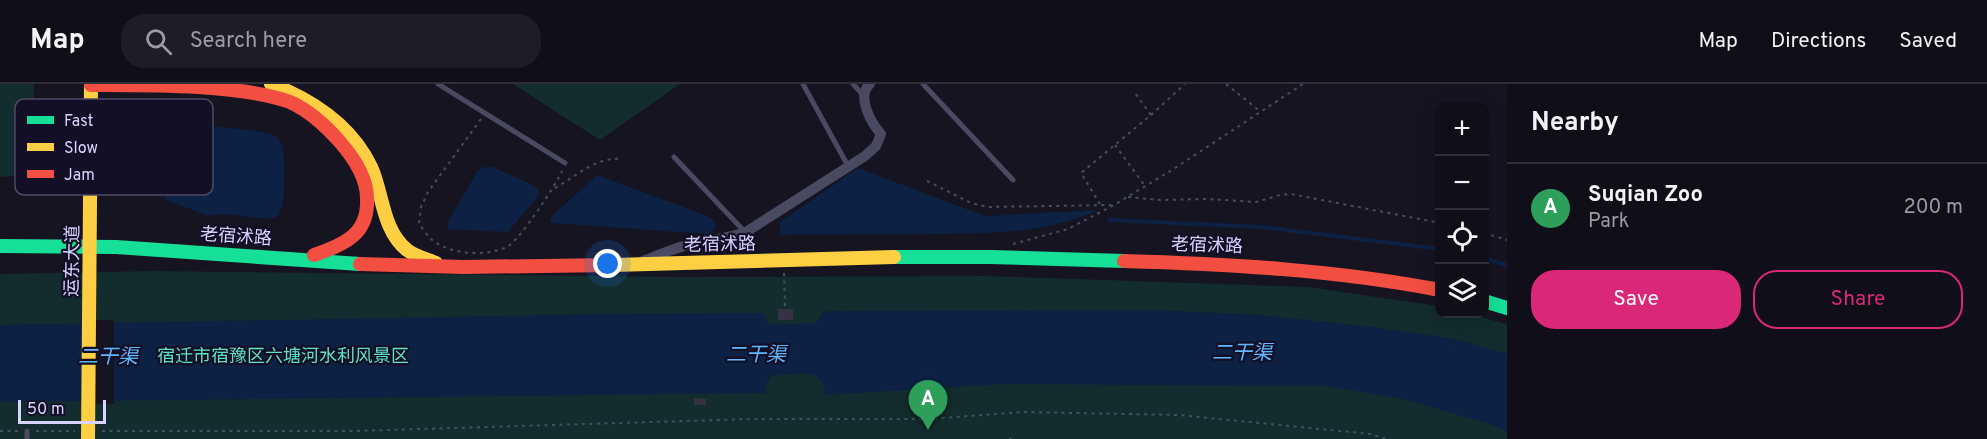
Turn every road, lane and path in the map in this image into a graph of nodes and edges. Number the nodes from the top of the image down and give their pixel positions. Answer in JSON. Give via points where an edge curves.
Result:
{"nodes":[{"id":1,"x":92,"y":84,"type":"edge"},
{"id":2,"x":271,"y":84,"type":"edge"},
{"id":3,"x":438,"y":84,"type":"edge"},
{"id":4,"x":803,"y":84,"type":"edge"},
{"id":5,"x":854,"y":84,"type":"edge"},
{"id":6,"x":870,"y":84,"type":"edge"},
{"id":7,"x":923,"y":84,"type":"edge"},
{"id":8,"x":1185,"y":84,"type":"edge"},
{"id":9,"x":1226,"y":84,"type":"edge"},
{"id":10,"x":1302,"y":84,"type":"edge"},
{"id":11,"x":1135,"y":93,"type":"dead end"},
{"id":12,"x":863,"y":95,"type":"junction"},
{"id":13,"x":92,"y":99,"type":"edge"},
{"id":14,"x":1261,"y":112,"type":"junction"},
{"id":15,"x":486,"y":114,"type":"junction"},
{"id":16,"x":1151,"y":115,"type":"junction"},
{"id":17,"x":1114,"y":145,"type":"junction"},
{"id":18,"x":674,"y":157,"type":"dead end"},
{"id":19,"x":621,"y":159,"type":"dead end"},
{"id":20,"x":565,"y":163,"type":"joint"},
{"id":21,"x":848,"y":166,"type":"junction"},
{"id":22,"x":1013,"y":180,"type":"dead end"},
{"id":23,"x":927,"y":181,"type":"dead end"},
{"id":24,"x":1145,"y":187,"type":"junction"},
{"id":25,"x":553,"y":189,"type":"junction"},
{"id":26,"x":91,"y":195,"type":"edge"},
{"id":27,"x":1128,"y":197,"type":"junction"},
{"id":28,"x":1114,"y":205,"type":"junction"},
{"id":29,"x":1100,"y":206,"type":"junction"},
{"id":30,"x":1435,"y":222,"type":"edge"},
{"id":31,"x":746,"y":232,"type":"junction"},
{"id":32,"x":1489,"y":234,"type":"edge"},
{"id":33,"x":1507,"y":240,"type":"edge"},
{"id":34,"x":1010,"y":245,"type":"dead end"},
{"id":35,"x":0,"y":246,"type":"edge"},
{"id":36,"x":297,"y":258,"type":"junction"},
{"id":37,"x":784,"y":261,"type":"junction"},
{"id":38,"x":637,"y":264,"type":"junction"},
{"id":39,"x":448,"y":267,"type":"junction"},
{"id":40,"x":1435,"y":289,"type":"edge"},
{"id":41,"x":1489,"y":302,"type":"edge"},
{"id":42,"x":785,"y":307,"type":"dead end"},
{"id":43,"x":1507,"y":308,"type":"edge"},
{"id":44,"x":27,"y":430,"type":"junction"},
{"id":45,"x":0,"y":431,"type":"edge"},
{"id":46,"x":90,"y":433,"type":"edge"},
{"id":47,"x":27,"y":439,"type":"edge"},
{"id":48,"x":1009,"y":439,"type":"edge"},
{"id":49,"x":1016,"y":439,"type":"edge"},
{"id":50,"x":1386,"y":439,"type":"edge"}],
"edges":[{"from":1,"to":13,"type":"main road","name":"运东大道"},
{"from":1,"to":36,"type":"main road","via":[[241,88],[290,102],[311,114],[332,132],[355,163],[370,205],[364,225],[346,243],[327,252]]},
{"from":2,"to":39,"type":"main road","via":[[310,101],[339,124],[371,168],[401,244],[416,255]]},
{"from":3,"to":15,"type":"lane"},
{"from":4,"to":21,"type":"lane"},
{"from":5,"to":12,"type":"lane"},
{"from":6,"to":12,"type":"street"},
{"from":7,"to":22,"type":"lane"},
{"from":8,"to":16,"type":"path"},
{"from":9,"to":14,"type":"path"},
{"from":10,"to":14,"type":"path"},
{"from":11,"to":16,"type":"path"},
{"from":12,"to":21,"type":"street","via":[[873,124],[881,134],[876,146]]},
{"from":14,"to":24,"type":"path"},
{"from":15,"to":20,"type":"lane"},
{"from":15,"to":25,"type":"path","via":[[421,207],[419,224],[432,240],[457,252],[491,252],[510,246]]},
{"from":16,"to":17,"type":"path"},
{"from":17,"to":24,"type":"path"},
{"from":17,"to":29,"type":"path","via":[[1081,172]]},
{"from":18,"to":31,"type":"lane"},
{"from":19,"to":25,"type":"path","via":[[607,158],[592,164]]},
{"from":20,"to":25,"type":"path"},
{"from":21,"to":31,"type":"street"},
{"from":23,"to":29,"type":"path","via":[[988,207]]},
{"from":24,"to":27,"type":"path"},
{"from":26,"to":46,"type":"main road","name":"运东大道"},
{"from":27,"to":28,"type":"path"},
{"from":27,"to":30,"type":"path","via":[[1256,202],[1291,194]]},
{"from":28,"to":29,"type":"path"},
{"from":28,"to":34,"type":"path","via":[[1068,229]]},
{"from":31,"to":38,"type":"street","via":[[676,248]]},
{"from":32,"to":33,"type":"path"},
{"from":35,"to":36,"type":"main road","name":"老宿沭路","via":[[152,249]]},
{"from":36,"to":39,"type":"main road","name":"老宿沭路"},
{"from":37,"to":38,"type":"main road","name":"老宿沭路"},
{"from":37,"to":40,"type":"main road","name":"老宿沭路","via":[[955,257],[1263,266]]},
{"from":37,"to":42,"type":"path"},
{"from":38,"to":39,"type":"main road","name":"老宿沭路"},
{"from":41,"to":43,"type":"main road"},
{"from":44,"to":45,"type":"path"},
{"from":44,"to":46,"type":"path"},
{"from":44,"to":47,"type":"lane"},
{"from":46,"to":50,"type":"path","via":[[928,419],[1076,412],[1180,415],[1370,434]]},
{"from":48,"to":49,"type":"path"}]}
